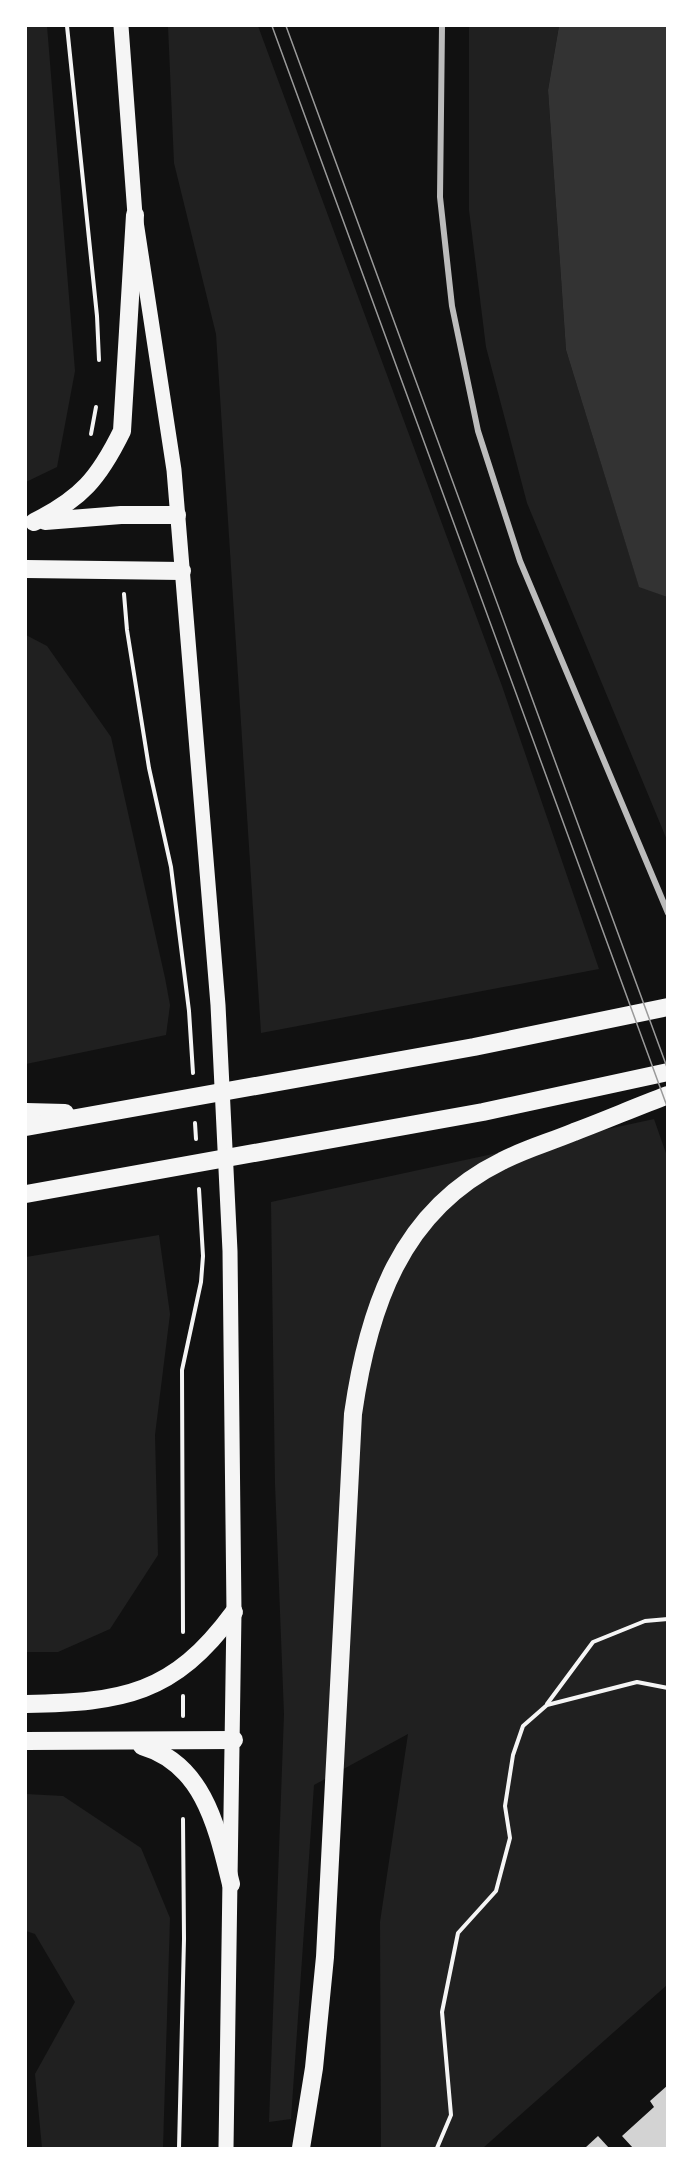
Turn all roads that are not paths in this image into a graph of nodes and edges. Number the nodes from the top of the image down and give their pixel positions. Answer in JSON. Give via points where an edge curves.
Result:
{"nodes":[{"id":1,"x":121,"y":26,"type":"edge"},
{"id":2,"x":442,"y":26,"type":"edge"},
{"id":3,"x":135,"y":215,"type":"junction"},
{"id":4,"x":177,"y":515,"type":"junction"},
{"id":5,"x":30,"y":522,"type":"edge"},
{"id":6,"x":26,"y":569,"type":"edge"},
{"id":7,"x":182,"y":571,"type":"junction"},
{"id":8,"x":668,"y":913,"type":"edge"},
{"id":9,"x":668,"y":1007,"type":"edge"},
{"id":10,"x":668,"y":1072,"type":"edge"},
{"id":11,"x":668,"y":1095,"type":"edge"},
{"id":12,"x":26,"y":1112,"type":"edge"},
{"id":13,"x":112,"y":1114,"type":"junction"},
{"id":14,"x":26,"y":1128,"type":"edge"},
{"id":15,"x":26,"y":1194,"type":"edge"},
{"id":16,"x":234,"y":1612,"type":"junction"},
{"id":17,"x":26,"y":1704,"type":"edge"},
{"id":18,"x":234,"y":1740,"type":"junction"},
{"id":19,"x":26,"y":1741,"type":"edge"},
{"id":20,"x":126,"y":1741,"type":"junction"},
{"id":21,"x":231,"y":1884,"type":"junction"},
{"id":22,"x":226,"y":2148,"type":"edge"},
{"id":23,"x":301,"y":2148,"type":"edge"}],
"edges":[{"from":1,"to":3,"type":"main road"},
{"from":2,"to":8,"type":"street","via":[[440,197],[452,306],[478,431],[520,561]]},
{"from":3,"to":4,"type":"main road","via":[[174,470]]},
{"from":3,"to":5,"type":"highway","via":[[122,431],[107,462],[92,480],[64,507]]},
{"from":4,"to":5,"type":"highway"},
{"from":4,"to":7,"type":"main road"},
{"from":6,"to":7,"type":"highway"},
{"from":7,"to":16,"type":"main road","via":[[218,1005],[230,1251]]},
{"from":9,"to":13,"type":"highway"},
{"from":10,"to":15,"type":"highway","via":[[483,1112]]},
{"from":11,"to":23,"type":"highway","via":[[501,1161],[464,1185],[419,1226],[381,1294],[359,1370],[353,1414],[325,1957]]},
{"from":12,"to":13,"type":"highway"},
{"from":13,"to":14,"type":"highway"},
{"from":16,"to":17,"type":"highway","via":[[213,1640],[183,1668],[158,1683],[112,1699]]},
{"from":16,"to":18,"type":"main road"},
{"from":18,"to":20,"type":"highway"},
{"from":18,"to":21,"type":"main road"},
{"from":19,"to":20,"type":"highway"},
{"from":20,"to":21,"type":"highway","via":[[162,1752],[194,1782],[217,1829]]},
{"from":21,"to":22,"type":"main road"}]}
